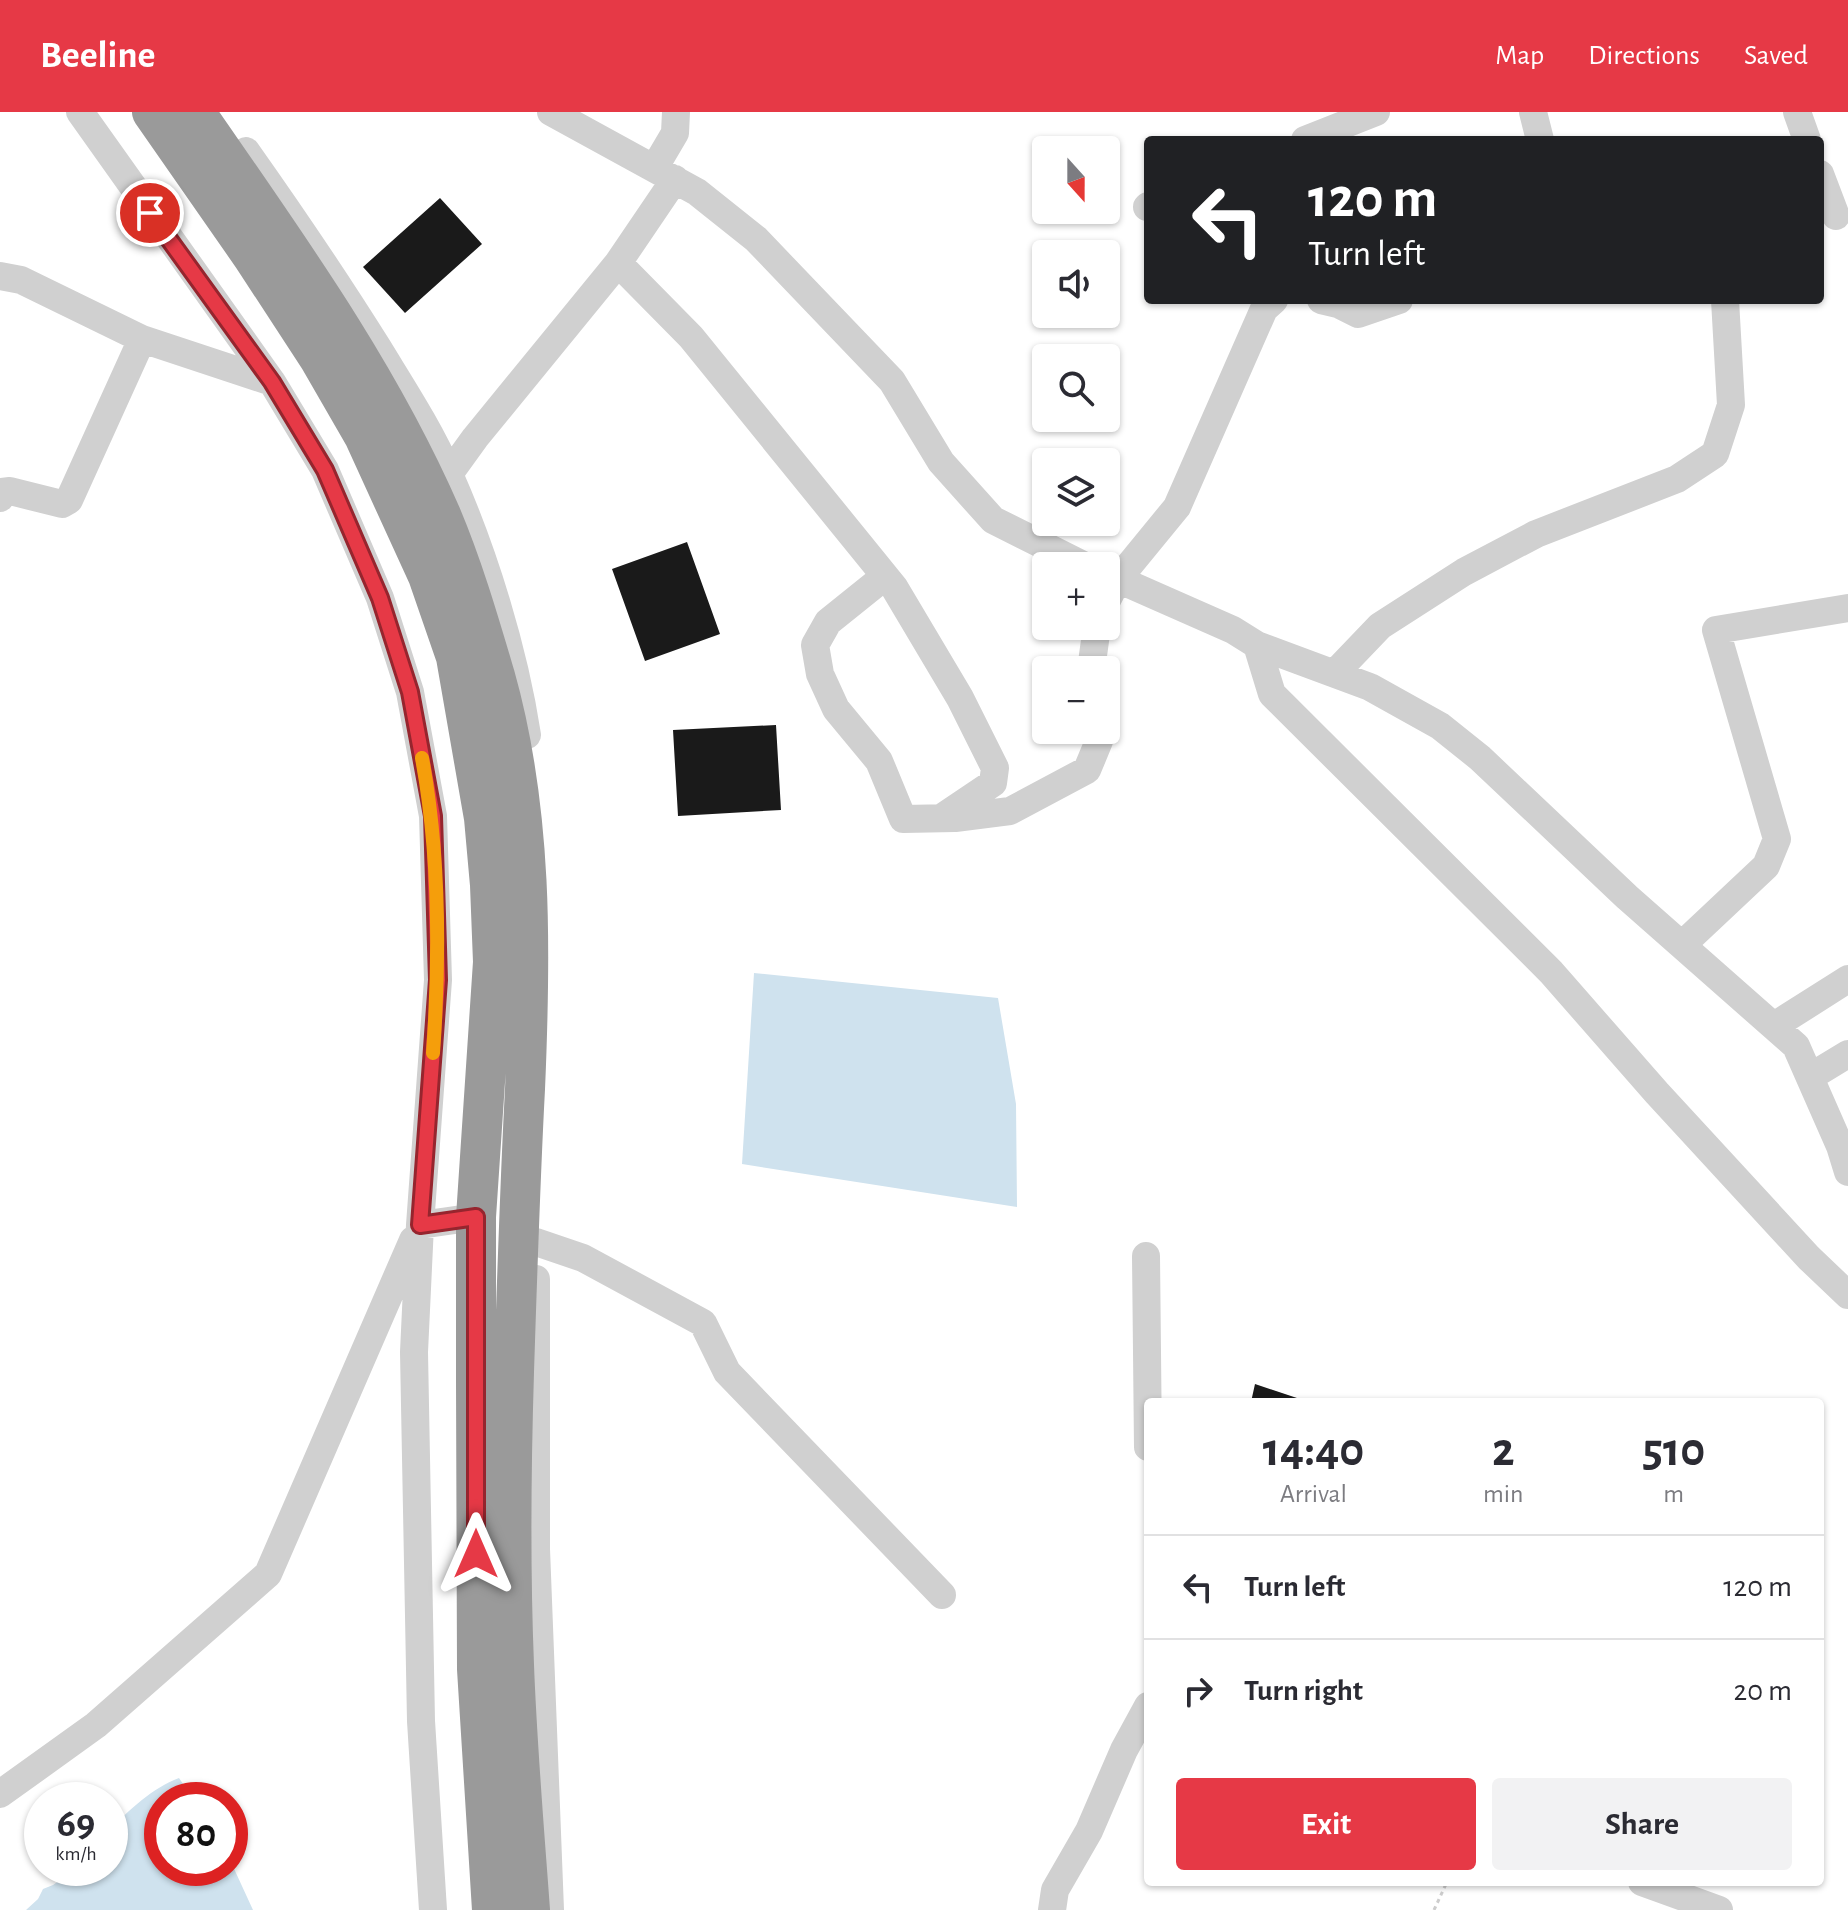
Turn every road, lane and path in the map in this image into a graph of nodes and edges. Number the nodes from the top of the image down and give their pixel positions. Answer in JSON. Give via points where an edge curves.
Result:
{"nodes":[{"id":1,"x":80,"y":112,"type":"edge"},
{"id":2,"x":152,"y":112,"type":"edge"},
{"id":3,"x":195,"y":112,"type":"edge"},
{"id":4,"x":219,"y":112,"type":"edge"},
{"id":5,"x":551,"y":112,"type":"edge"},
{"id":6,"x":1376,"y":112,"type":"edge"},
{"id":7,"x":1533,"y":112,"type":"edge"},
{"id":8,"x":1797,"y":112,"type":"edge"},
{"id":9,"x":685,"y":115,"type":"edge"},
{"id":10,"x":1315,"y":136,"type":"edge"},
{"id":11,"x":1539,"y":136,"type":"edge"},
{"id":12,"x":1806,"y":136,"type":"edge"},
{"id":13,"x":665,"y":173,"type":"junction"},
{"id":14,"x":1824,"y":184,"type":"edge"},
{"id":15,"x":1836,"y":216,"type":"dead end"},
{"id":16,"x":618,"y":263,"type":"junction"},
{"id":17,"x":0,"y":276,"type":"edge"},
{"id":18,"x":1270,"y":304,"type":"edge"},
{"id":19,"x":1338,"y":304,"type":"edge"},
{"id":20,"x":1387,"y":304,"type":"edge"},
{"id":21,"x":1725,"y":304,"type":"edge"},
{"id":22,"x":142,"y":339,"type":"junction"},
{"id":23,"x":272,"y":382,"type":"junction"},
{"id":24,"x":449,"y":474,"type":"junction"},
{"id":25,"x":0,"y":498,"type":"edge"},
{"id":26,"x":1057,"y":552,"type":"edge"},
{"id":27,"x":1120,"y":573,"type":"edge"},
{"id":28,"x":884,"y":577,"type":"junction"},
{"id":29,"x":1120,"y":589,"type":"edge"},
{"id":30,"x":1848,"y":608,"type":"edge"},
{"id":31,"x":1257,"y":645,"type":"junction"},
{"id":32,"x":1335,"y":673,"type":"junction"},
{"id":33,"x":1098,"y":744,"type":"edge"},
{"id":34,"x":941,"y":818,"type":"junction"},
{"id":35,"x":1682,"y":945,"type":"junction"},
{"id":36,"x":1848,"y":979,"type":"edge"},
{"id":37,"x":1774,"y":1026,"type":"junction"},
{"id":38,"x":1848,"y":1054,"type":"edge"},
{"id":39,"x":1810,"y":1077,"type":"junction"},
{"id":40,"x":1847,"y":1162,"type":"edge"},
{"id":41,"x":476,"y":1217,"type":"junction"},
{"id":42,"x":420,"y":1225,"type":"junction"},
{"id":43,"x":536,"y":1242,"type":"junction"},
{"id":44,"x":1146,"y":1256,"type":"dead end"},
{"id":45,"x":1848,"y":1295,"type":"edge"},
{"id":46,"x":1147,"y":1398,"type":"edge"},
{"id":47,"x":942,"y":1595,"type":"dead end"},
{"id":48,"x":1144,"y":1713,"type":"edge"},
{"id":49,"x":0,"y":1794,"type":"edge"},
{"id":50,"x":1445,"y":1886,"type":"edge"},
{"id":51,"x":1658,"y":1886,"type":"edge"},
{"id":52,"x":1712,"y":1899,"type":"edge"},
{"id":53,"x":433,"y":1910,"type":"edge"},
{"id":54,"x":492,"y":1910,"type":"edge"},
{"id":55,"x":530,"y":1910,"type":"edge"},
{"id":56,"x":550,"y":1910,"type":"edge"},
{"id":57,"x":1052,"y":1910,"type":"edge"},
{"id":58,"x":1434,"y":1910,"type":"edge"}],
"edges":[{"from":1,"to":23,"type":"street"},
{"from":2,"to":41,"type":"highway","via":[[277,295],[364,436],[428,576],[456,657],[484,818],[491,900],[493,962]]},
{"from":3,"to":55,"type":"highway","via":[[354,350],[408,447],[465,581],[511,748],[522,810],[528,917],[511,1525]]},
{"from":4,"to":24,"type":"street","via":[[326,266],[412,403]]},
{"from":5,"to":13,"type":"street"},
{"from":6,"to":10,"type":"street"},
{"from":7,"to":11,"type":"street"},
{"from":8,"to":12,"type":"street"},
{"from":9,"to":13,"type":"street"},
{"from":13,"to":16,"type":"street"},
{"from":13,"to":26,"type":"street","via":[[756,239],[892,381],[941,462],[993,520]]},
{"from":14,"to":15,"type":"street"},
{"from":16,"to":24,"type":"street"},
{"from":16,"to":28,"type":"street","via":[[691,337]]},
{"from":17,"to":22,"type":"street","via":[[21,280]]},
{"from":18,"to":27,"type":"street","via":[[1177,507]]},
{"from":19,"to":20,"type":"street","via":[[1358,314]]},
{"from":21,"to":32,"type":"street","via":[[1731,405],[1715,454],[1677,479],[1536,534],[1464,572],[1380,626]]},
{"from":22,"to":23,"type":"street"},
{"from":22,"to":25,"type":"street","via":[[69,500],[62,504],[10,491]]},
{"from":23,"to":42,"type":"street","via":[[325,470],[380,598],[410,692],[433,816],[438,980]]},
{"from":24,"to":43,"type":"street","via":[[490,585],[520,693],[542,841],[547,985]]},
{"from":28,"to":34,"type":"street","via":[[960,698],[995,768],[993,783]]},
{"from":28,"to":34,"type":"street","via":[[828,622],[815,645],[820,674],[836,709],[879,761],[903,819]]},
{"from":29,"to":31,"type":"street","via":[[1218,624]]},
{"from":30,"to":35,"type":"street","via":[[1716,630],[1777,839],[1766,866]]},
{"from":31,"to":32,"type":"street"},
{"from":31,"to":45,"type":"street","via":[[1272,694],[1551,972]]},
{"from":32,"to":35,"type":"street","via":[[1440,726]]},
{"from":33,"to":34,"type":"street","via":[[1087,770],[1010,811]]},
{"from":35,"to":37,"type":"street"},
{"from":36,"to":37,"type":"street"},
{"from":37,"to":39,"type":"street","via":[[1796,1046]]},
{"from":38,"to":39,"type":"street"},
{"from":39,"to":40,"type":"street"},
{"from":41,"to":42,"type":"street"},
{"from":41,"to":54,"type":"highway","via":[[477,1669]]},
{"from":42,"to":49,"type":"street","via":[[268,1574],[96,1725]]},
{"from":42,"to":53,"type":"street","via":[[414,1352],[421,1706]]},
{"from":43,"to":47,"type":"street","via":[[583,1258],[703,1323],[727,1372]]},
{"from":43,"to":56,"type":"street","via":[[536,1549]]},
{"from":44,"to":46,"type":"street"},
{"from":48,"to":57,"type":"street","via":[[1055,1890]]},
{"from":50,"to":58,"type":"path"},
{"from":51,"to":52,"type":"street"}]}
